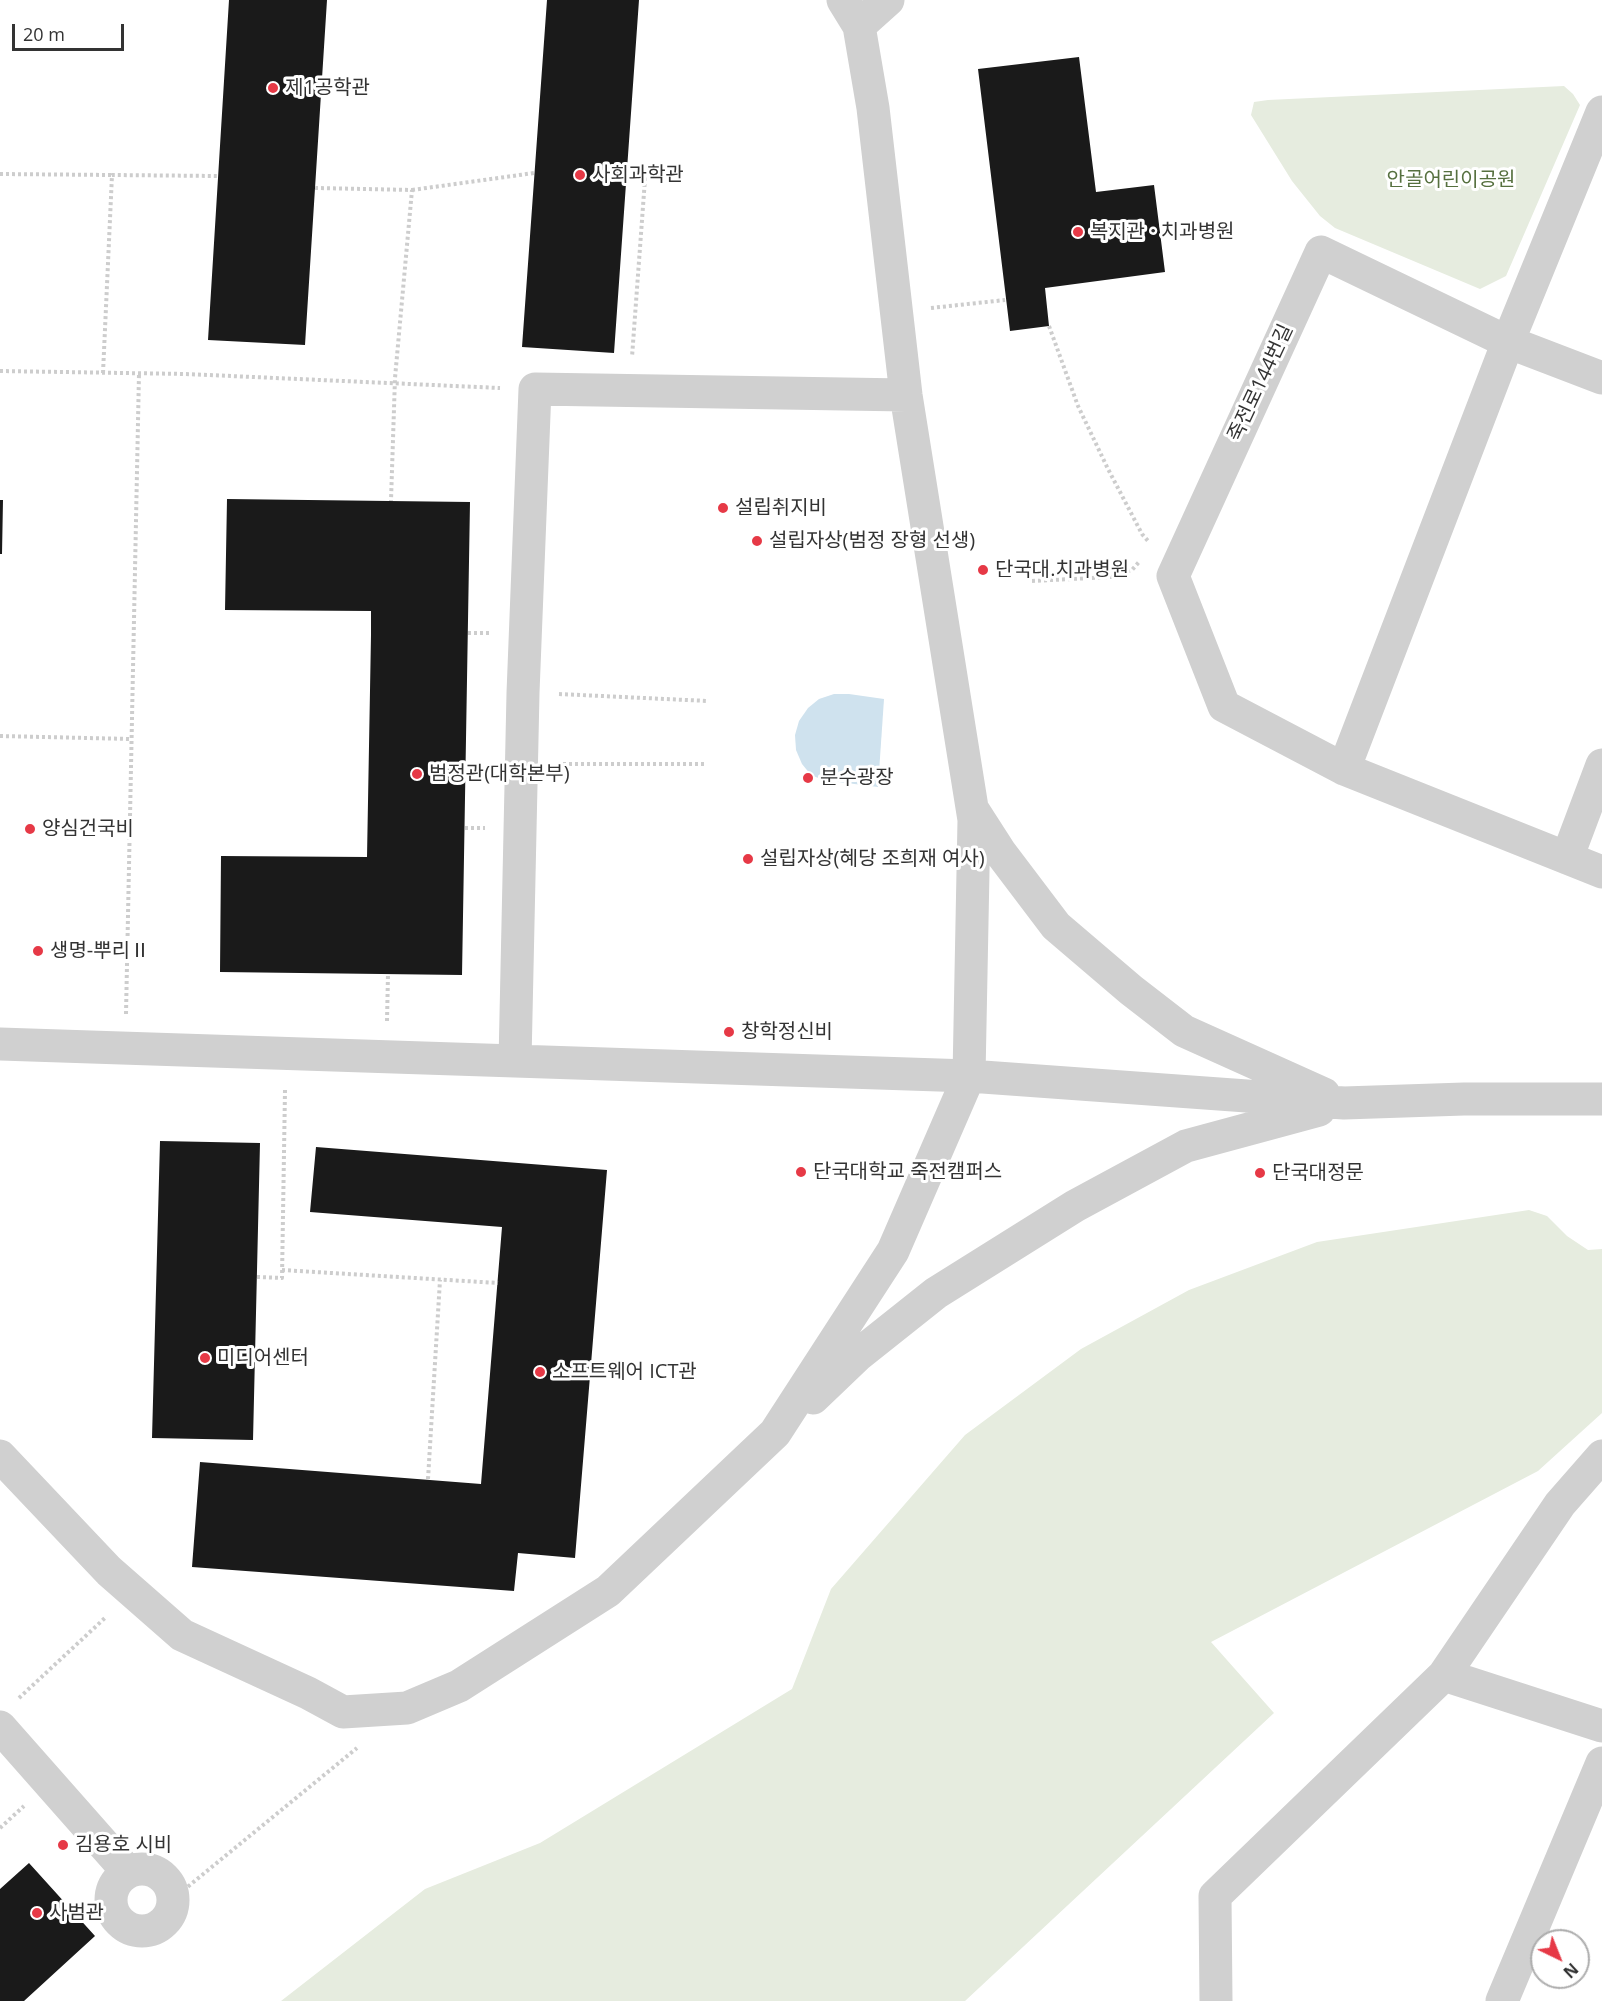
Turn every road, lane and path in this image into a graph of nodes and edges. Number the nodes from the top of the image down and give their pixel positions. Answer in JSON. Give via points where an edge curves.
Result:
{"nodes":[{"id":1,"x":888,"y":0,"type":"edge"},
{"id":2,"x":851,"y":13,"type":"edge"},
{"id":3,"x":1602,"y":112,"type":"edge"},
{"id":4,"x":534,"y":173,"type":"dead end"},
{"id":5,"x":0,"y":174,"type":"edge"},
{"id":6,"x":112,"y":176,"type":"junction"},
{"id":7,"x":218,"y":177,"type":"dead end"},
{"id":8,"x":626,"y":178,"type":"dead end"},
{"id":9,"x":315,"y":188,"type":"dead end"},
{"id":10,"x":412,"y":190,"type":"junction"},
{"id":11,"x":1005,"y":300,"type":"dead end"},
{"id":12,"x":896,"y":312,"type":"junction"},
{"id":13,"x":1049,"y":326,"type":"dead end"},
{"id":14,"x":1508,"y":342,"type":"junction"},
{"id":15,"x":0,"y":371,"type":"edge"},
{"id":16,"x":103,"y":373,"type":"junction"},
{"id":17,"x":140,"y":373,"type":"junction"},
{"id":18,"x":1602,"y":378,"type":"edge"},
{"id":19,"x":395,"y":383,"type":"junction"},
{"id":20,"x":535,"y":389,"type":"junction"},
{"id":21,"x":630,"y":391,"type":"junction"},
{"id":22,"x":906,"y":395,"type":"junction"},
{"id":23,"x":391,"y":501,"type":"dead end"},
{"id":24,"x":1167,"y":552,"type":"junction"},
{"id":25,"x":1032,"y":581,"type":"dead end"},
{"id":26,"x":524,"y":693,"type":"junction"},
{"id":27,"x":708,"y":701,"type":"dead end"},
{"id":28,"x":0,"y":736,"type":"edge"},
{"id":29,"x":131,"y":739,"type":"junction"},
{"id":30,"x":522,"y":764,"type":"junction"},
{"id":31,"x":706,"y":764,"type":"dead end"},
{"id":32,"x":1602,"y":765,"type":"edge"},
{"id":33,"x":1344,"y":769,"type":"junction"},
{"id":34,"x":972,"y":809,"type":"junction"},
{"id":35,"x":1567,"y":858,"type":"junction"},
{"id":36,"x":1602,"y":872,"type":"edge"},
{"id":37,"x":388,"y":974,"type":"dead end"},
{"id":38,"x":0,"y":1044,"type":"edge"},
{"id":39,"x":124,"y":1048,"type":"junction"},
{"id":40,"x":285,"y":1053,"type":"junction"},
{"id":41,"x":387,"y":1056,"type":"junction"},
{"id":42,"x":515,"y":1061,"type":"junction"},
{"id":43,"x":969,"y":1076,"type":"junction"},
{"id":44,"x":1602,"y":1099,"type":"edge"},
{"id":45,"x":1344,"y":1103,"type":"junction"},
{"id":46,"x":282,"y":1270,"type":"junction"},
{"id":47,"x":257,"y":1277,"type":"dead end"},
{"id":48,"x":440,"y":1280,"type":"junction"},
{"id":49,"x":498,"y":1283,"type":"dead end"},
{"id":50,"x":775,"y":1433,"type":"junction"},
{"id":51,"x":0,"y":1456,"type":"edge"},
{"id":52,"x":1602,"y":1456,"type":"edge"},
{"id":53,"x":428,"y":1479,"type":"dead end"},
{"id":54,"x":133,"y":1592,"type":"junction"},
{"id":55,"x":1444,"y":1675,"type":"junction"},
{"id":56,"x":8,"y":1714,"type":"edge"},
{"id":57,"x":1602,"y":1726,"type":"edge"},
{"id":58,"x":362,"y":1744,"type":"dead end"},
{"id":59,"x":1602,"y":1763,"type":"edge"},
{"id":60,"x":128,"y":1872,"type":"junction"},
{"id":61,"x":174,"y":1898,"type":"junction"},
{"id":62,"x":1216,"y":2001,"type":"edge"},
{"id":63,"x":1502,"y":2001,"type":"edge"}],
"edges":[{"from":1,"to":2,"type":"lane"},
{"from":2,"to":12,"type":"lane","via":[[873,108]]},
{"from":3,"to":14,"type":"lane"},
{"from":4,"to":10,"type":"path"},
{"from":5,"to":6,"type":"path"},
{"from":6,"to":7,"type":"path"},
{"from":6,"to":16,"type":"path"},
{"from":8,"to":21,"type":"path","via":[[645,179]]},
{"from":9,"to":10,"type":"path"},
{"from":10,"to":19,"type":"path"},
{"from":11,"to":12,"type":"path"},
{"from":12,"to":22,"type":"lane"},
{"from":13,"to":24,"type":"path","via":[[1078,406],[1142,534]]},
{"from":14,"to":18,"type":"lane","name":"죽전로144번길"},
{"from":14,"to":24,"type":"lane","name":"죽전로144번길","via":[[1321,252]]},
{"from":14,"to":33,"type":"lane"},
{"from":15,"to":16,"type":"path"},
{"from":16,"to":17,"type":"path"},
{"from":17,"to":19,"type":"path"},
{"from":17,"to":29,"type":"path"},
{"from":19,"to":20,"type":"path"},
{"from":19,"to":23,"type":"path"},
{"from":20,"to":21,"type":"lane"},
{"from":20,"to":26,"type":"lane"},
{"from":21,"to":22,"type":"lane"},
{"from":22,"to":34,"type":"lane"},
{"from":24,"to":25,"type":"path","via":[[1110,577]]},
{"from":24,"to":33,"type":"lane","name":"죽전로144번길","via":[[1224,706]]},
{"from":26,"to":27,"type":"path"},
{"from":26,"to":30,"type":"lane"},
{"from":28,"to":29,"type":"path"},
{"from":29,"to":39,"type":"path"},
{"from":30,"to":31,"type":"path"},
{"from":30,"to":42,"type":"lane"},
{"from":32,"to":35,"type":"lane"},
{"from":33,"to":35,"type":"lane"},
{"from":34,"to":43,"type":"lane"},
{"from":34,"to":45,"type":"lane","via":[[1056,926],[1140,997],[1184,1031]]},
{"from":35,"to":36,"type":"lane"},
{"from":37,"to":41,"type":"path"},
{"from":38,"to":39,"type":"lane"},
{"from":39,"to":40,"type":"lane"},
{"from":40,"to":41,"type":"lane"},
{"from":40,"to":46,"type":"path"},
{"from":41,"to":42,"type":"lane"},
{"from":42,"to":43,"type":"lane"},
{"from":43,"to":45,"type":"lane"},
{"from":43,"to":50,"type":"lane","via":[[893,1251]]},
{"from":44,"to":45,"type":"lane"},
{"from":45,"to":50,"type":"lane","via":[[1186,1146],[1075,1206],[936,1293],[858,1355]]},
{"from":46,"to":47,"type":"path","via":[[282,1278]]},
{"from":46,"to":48,"type":"path"},
{"from":48,"to":49,"type":"path"},
{"from":48,"to":53,"type":"path"},
{"from":50,"to":54,"type":"lane","via":[[608,1591],[459,1686],[407,1708],[344,1712],[182,1635]]},
{"from":51,"to":54,"type":"lane"},
{"from":52,"to":55,"type":"lane","via":[[1560,1504]]},
{"from":54,"to":56,"type":"path"},
{"from":55,"to":57,"type":"lane"},
{"from":55,"to":62,"type":"lane","via":[[1215,1896]]},
{"from":56,"to":60,"type":"lane"},
{"from":58,"to":61,"type":"path"},
{"from":59,"to":63,"type":"lane"},
{"from":60,"to":61,"type":"lane","via":[[158,1872],[166,1879]]},
{"from":60,"to":61,"type":"lane","via":[[120,1878],[111,1897],[116,1916],[131,1929],[141,1931],[160,1925],[168,1918]]}]}
